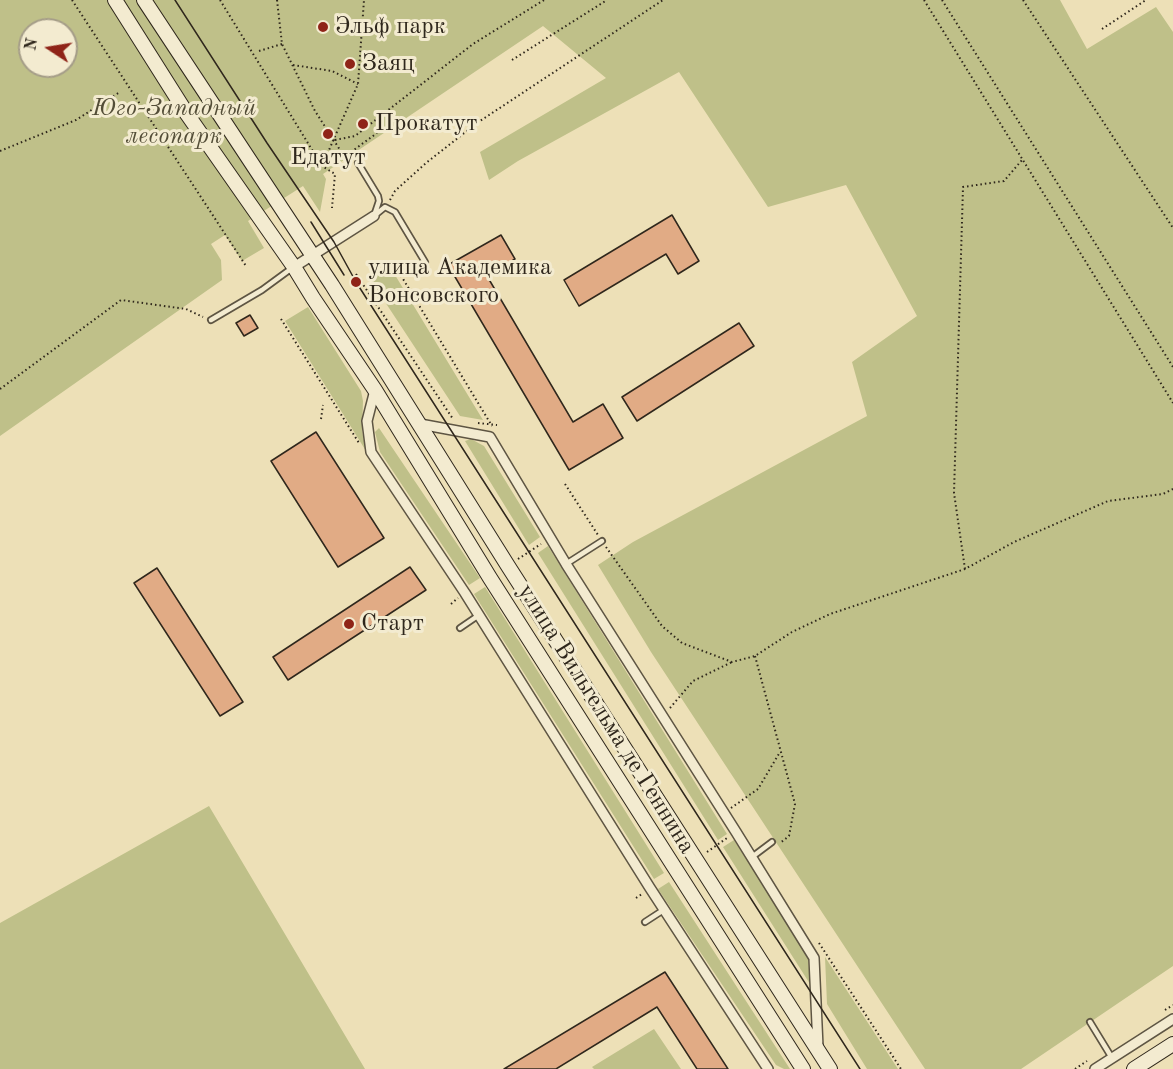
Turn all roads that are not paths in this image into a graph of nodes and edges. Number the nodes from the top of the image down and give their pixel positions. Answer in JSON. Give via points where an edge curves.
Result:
{"nodes":[{"id":1,"x":115,"y":0,"type":"edge"},
{"id":2,"x":144,"y":0,"type":"edge"},
{"id":3,"x":358,"y":163,"type":"road end"},
{"id":4,"x":374,"y":216,"type":"junction"},
{"id":5,"x":312,"y":256,"type":"junction"},
{"id":6,"x":425,"y":262,"type":"dead end"},
{"id":7,"x":294,"y":267,"type":"junction"},
{"id":8,"x":211,"y":320,"type":"road end"},
{"id":9,"x":375,"y":390,"type":"junction"},
{"id":10,"x":420,"y":424,"type":"junction"},
{"id":11,"x":602,"y":540,"type":"road end"},
{"id":12,"x":566,"y":564,"type":"junction"},
{"id":13,"x":479,"y":615,"type":"junction"},
{"id":14,"x":460,"y":628,"type":"dead end"},
{"id":15,"x":772,"y":842,"type":"dead end"},
{"id":16,"x":752,"y":856,"type":"junction"},
{"id":17,"x":665,"y":909,"type":"junction"},
{"id":18,"x":645,"y":922,"type":"dead end"},
{"id":19,"x":1173,"y":1019,"type":"edge"},
{"id":20,"x":1090,"y":1022,"type":"dead end"},
{"id":21,"x":1173,"y":1044,"type":"edge"},
{"id":22,"x":818,"y":1050,"type":"junction"},
{"id":23,"x":1112,"y":1058,"type":"junction"},
{"id":24,"x":768,"y":1069,"type":"edge"},
{"id":25,"x":803,"y":1069,"type":"edge"},
{"id":26,"x":830,"y":1069,"type":"edge"},
{"id":27,"x":1095,"y":1069,"type":"edge"},
{"id":28,"x":1134,"y":1069,"type":"edge"}],
"edges":[{"from":1,"to":7,"type":"main road","name":"улица Вильгельма де Геннина","via":[[187,114]]},
{"from":2,"to":5,"type":"main road","name":"улица Вильгельма де Геннина"},
{"from":3,"to":4,"type":"lane","via":[[378,196]]},
{"from":4,"to":5,"type":"street"},
{"from":4,"to":6,"type":"lane","via":[[385,207],[395,212]]},
{"from":5,"to":7,"type":"street"},
{"from":5,"to":10,"type":"main road","name":"улица Вильгельма де Геннина"},
{"from":7,"to":8,"type":"lane"},
{"from":7,"to":9,"type":"main road","name":"улица Вильгельма де Геннина"},
{"from":9,"to":13,"type":"street","via":[[367,421],[371,452]]},
{"from":9,"to":25,"type":"main road","name":"улица Вильгельма де Геннина"},
{"from":10,"to":12,"type":"street","name":"улица Вильгельма де Геннина","via":[[490,437]]},
{"from":10,"to":22,"type":"main road","name":"улица Вильгельма де Геннина"},
{"from":11,"to":12,"type":"lane"},
{"from":12,"to":16,"type":"street","name":"улица Вильгельма де Геннина"},
{"from":13,"to":14,"type":"lane"},
{"from":13,"to":17,"type":"street"},
{"from":15,"to":16,"type":"lane"},
{"from":16,"to":22,"type":"street","name":"улица Вильгельма де Геннина","via":[[814,958]]},
{"from":17,"to":18,"type":"lane"},
{"from":17,"to":24,"type":"street"},
{"from":19,"to":23,"type":"street"},
{"from":20,"to":23,"type":"lane"},
{"from":21,"to":28,"type":"main road"},
{"from":22,"to":26,"type":"main road","name":"улица Вильгельма де Геннина"},
{"from":23,"to":27,"type":"street"}]}
